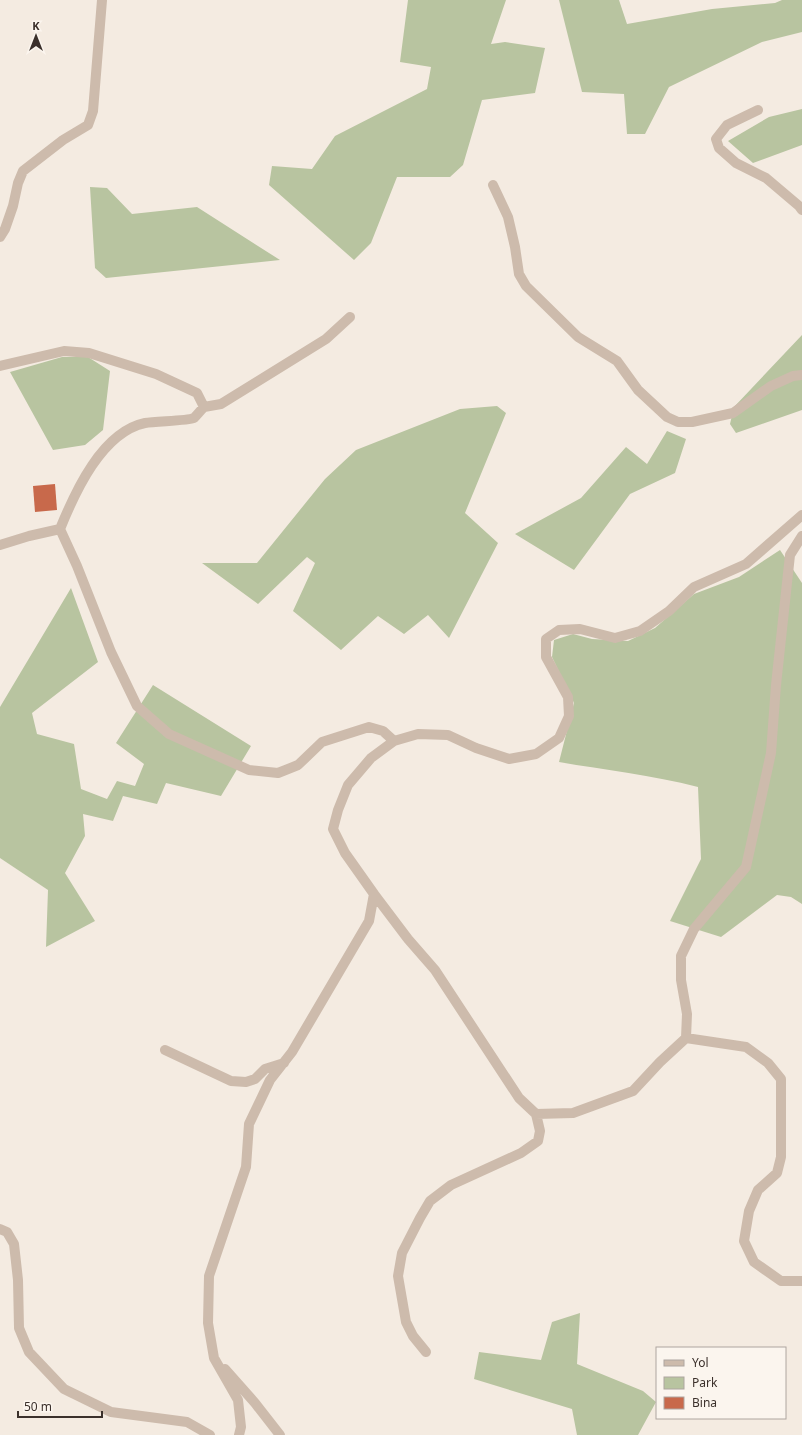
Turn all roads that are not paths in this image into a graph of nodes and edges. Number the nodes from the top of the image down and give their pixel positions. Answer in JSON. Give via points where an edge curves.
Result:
{"nodes":[{"id":1,"x":102,"y":0,"type":"edge"},
{"id":2,"x":758,"y":110,"type":"dead end"},
{"id":3,"x":493,"y":185,"type":"dead end"},
{"id":4,"x":802,"y":210,"type":"edge"},
{"id":5,"x":0,"y":237,"type":"edge"},
{"id":6,"x":350,"y":317,"type":"dead end"},
{"id":7,"x":0,"y":366,"type":"edge"},
{"id":8,"x":802,"y":375,"type":"edge"},
{"id":9,"x":204,"y":407,"type":"junction"},
{"id":10,"x":802,"y":515,"type":"edge"},
{"id":11,"x":60,"y":529,"type":"junction"},
{"id":12,"x":802,"y":536,"type":"edge"},
{"id":13,"x":0,"y":545,"type":"edge"},
{"id":14,"x":394,"y":741,"type":"junction"},
{"id":15,"x":374,"y":894,"type":"junction"},
{"id":16,"x":686,"y":1038,"type":"junction"},
{"id":17,"x":165,"y":1050,"type":"dead end"},
{"id":18,"x":284,"y":1063,"type":"junction"},
{"id":19,"x":536,"y":1114,"type":"junction"},
{"id":20,"x":0,"y":1230,"type":"edge"},
{"id":21,"x":802,"y":1281,"type":"edge"},
{"id":22,"x":426,"y":1352,"type":"dead end"},
{"id":23,"x":214,"y":1358,"type":"junction"},
{"id":24,"x":210,"y":1435,"type":"edge"},
{"id":25,"x":239,"y":1435,"type":"edge"},
{"id":26,"x":280,"y":1435,"type":"edge"}],
"edges":[{"from":1,"to":5,"type":"street","via":[[93,111],[88,125],[63,140],[23,171],[6,229]]},
{"from":2,"to":4,"type":"street","via":[[727,125],[716,139],[719,148],[736,163],[766,178]]},
{"from":3,"to":8,"type":"street","via":[[508,217],[519,274],[526,286],[578,337],[617,361],[638,390],[667,417],[678,422],[692,422],[733,413],[771,386],[793,376]]},
{"from":6,"to":9,"type":"street","via":[[326,339],[222,404]]},
{"from":7,"to":9,"type":"street","via":[[64,351],[89,353],[156,374],[197,393]]},
{"from":9,"to":11,"type":"street","via":[[193,418],[144,423],[118,435],[89,468]]},
{"from":10,"to":14,"type":"street","via":[[746,564],[694,587],[669,611],[640,632],[615,638],[580,629],[559,630],[546,640],[546,657],[568,697],[569,716],[559,738],[536,754],[509,759],[448,735],[418,734]]},
{"from":11,"to":13,"type":"street"},
{"from":11,"to":14,"type":"street","via":[[111,652],[137,706],[169,734],[249,770],[278,773],[298,765],[322,742],[369,727],[384,731]]},
{"from":12,"to":16,"type":"street","via":[[790,556],[771,753],[746,867],[694,929],[681,956]]},
{"from":14,"to":15,"type":"street","via":[[371,758],[348,785],[333,829],[345,853]]},
{"from":15,"to":18,"type":"street","via":[[369,921]]},
{"from":15,"to":19,"type":"street","via":[[435,970],[519,1098]]},
{"from":16,"to":19,"type":"street","via":[[633,1091],[573,1113]]},
{"from":16,"to":21,"type":"street","via":[[746,1047],[768,1063],[781,1079],[777,1173],[758,1190],[749,1211],[744,1241],[754,1262],[770,1274],[781,1281]]},
{"from":17,"to":18,"type":"street","via":[[231,1081],[246,1082],[255,1079],[265,1069]]},
{"from":18,"to":23,"type":"street","via":[[270,1080],[249,1124],[246,1167],[210,1276],[208,1323]]},
{"from":19,"to":22,"type":"street","via":[[540,1132],[538,1141],[521,1154],[451,1185],[430,1201],[402,1253],[398,1276],[406,1322]]},
{"from":20,"to":24,"type":"street","via":[[8,1232],[14,1244],[19,1328],[29,1352],[64,1389],[111,1412],[187,1422]]},
{"from":23,"to":25,"type":"street","via":[[238,1400],[241,1427]]},
{"from":23,"to":26,"type":"street"}]}
